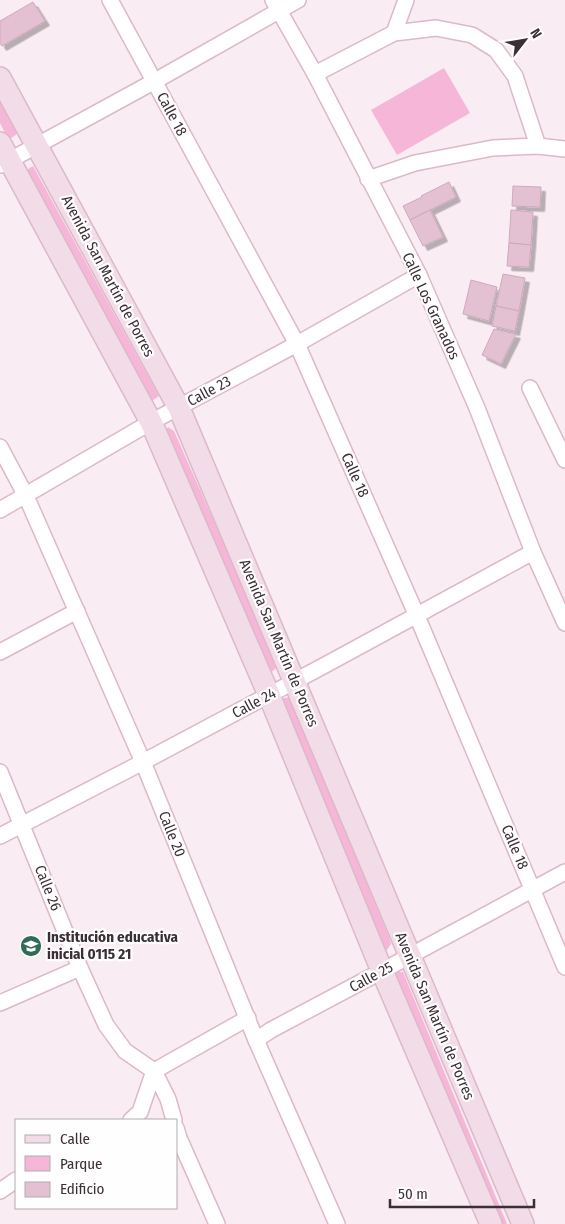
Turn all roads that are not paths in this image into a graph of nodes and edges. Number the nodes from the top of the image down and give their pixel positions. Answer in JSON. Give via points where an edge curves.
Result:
{"nodes":[{"id":1,"x":110,"y":0,"type":"edge"},
{"id":2,"x":298,"y":0,"type":"edge"},
{"id":3,"x":406,"y":0,"type":"edge"},
{"id":4,"x":276,"y":5,"type":"edge"},
{"id":5,"x":394,"y":33,"type":"junction"},
{"id":6,"x":315,"y":74,"type":"junction"},
{"id":7,"x":0,"y":78,"type":"edge"},
{"id":8,"x":154,"y":81,"type":"junction"},
{"id":9,"x":37,"y":144,"type":"junction"},
{"id":10,"x":538,"y":146,"type":"junction"},
{"id":11,"x":565,"y":149,"type":"edge"},
{"id":12,"x":3,"y":156,"type":"edge"},
{"id":13,"x":368,"y":179,"type":"junction"},
{"id":14,"x":419,"y":275,"type":"junction"},
{"id":15,"x":297,"y":344,"type":"junction"},
{"id":16,"x":530,"y":388,"type":"dead end"},
{"id":17,"x":179,"y":408,"type":"junction"},
{"id":18,"x":151,"y":422,"type":"junction"},
{"id":19,"x":0,"y":447,"type":"edge"},
{"id":20,"x":565,"y":460,"type":"edge"},
{"id":21,"x":26,"y":496,"type":"junction"},
{"id":22,"x":0,"y":510,"type":"edge"},
{"id":23,"x":534,"y":552,"type":"junction"},
{"id":24,"x":77,"y":611,"type":"junction"},
{"id":25,"x":417,"y":616,"type":"junction"},
{"id":26,"x":565,"y":623,"type":"edge"},
{"id":27,"x":0,"y":652,"type":"edge"},
{"id":28,"x":295,"y":681,"type":"junction"},
{"id":29,"x":269,"y":695,"type":"junction"},
{"id":30,"x":143,"y":762,"type":"junction"},
{"id":31,"x":0,"y":772,"type":"edge"},
{"id":32,"x":22,"y":824,"type":"junction"},
{"id":33,"x":0,"y":836,"type":"edge"},
{"id":34,"x":565,"y":872,"type":"edge"},
{"id":35,"x":533,"y":890,"type":"junction"},
{"id":36,"x":410,"y":956,"type":"junction"},
{"id":37,"x":565,"y":967,"type":"edge"},
{"id":38,"x":80,"y":968,"type":"junction"},
{"id":39,"x":382,"y":971,"type":"junction"},
{"id":40,"x":0,"y":1003,"type":"edge"},
{"id":41,"x":248,"y":1018,"type":"junction"},
{"id":42,"x":256,"y":1040,"type":"junction"},
{"id":43,"x":154,"y":1071,"type":"junction"},
{"id":44,"x":132,"y":1119,"type":"edge"},
{"id":45,"x":174,"y":1119,"type":"edge"},
{"id":46,"x":178,"y":1135,"type":"edge"},
{"id":47,"x":15,"y":1181,"type":"edge"},
{"id":48,"x":0,"y":1191,"type":"edge"},
{"id":49,"x":217,"y":1224,"type":"edge"},
{"id":50,"x":337,"y":1224,"type":"edge"},
{"id":51,"x":491,"y":1224,"type":"edge"},
{"id":52,"x":523,"y":1224,"type":"edge"}],
"edges":[{"from":1,"to":8,"type":"street","name":"Calle 18"},
{"from":2,"to":4,"type":"street"},
{"from":3,"to":5,"type":"street"},
{"from":4,"to":6,"type":"street","name":"Calle Los Granados"},
{"from":4,"to":8,"type":"street"},
{"from":5,"to":6,"type":"street"},
{"from":5,"to":10,"type":"street","via":[[436,28],[472,35],[496,50],[515,76]]},
{"from":6,"to":13,"type":"street","name":"Calle Los Granados"},
{"from":7,"to":9,"type":"main road","name":"Avenida San Martín de Porres"},
{"from":8,"to":9,"type":"street"},
{"from":8,"to":15,"type":"street","name":"Calle 18"},
{"from":9,"to":12,"type":"street"},
{"from":9,"to":17,"type":"main road","name":"Avenida San Martín de Porres"},
{"from":10,"to":11,"type":"street"},
{"from":10,"to":13,"type":"street","via":[[493,148],[415,162]]},
{"from":12,"to":18,"type":"main road","name":"Avenida San Martín de Porres"},
{"from":13,"to":14,"type":"street","name":"Calle Los Granados"},
{"from":14,"to":15,"type":"street","name":"Calle 23"},
{"from":14,"to":23,"type":"street","name":"Calle Los Granados","via":[[477,408]]},
{"from":15,"to":17,"type":"street","name":"Calle 23"},
{"from":15,"to":25,"type":"street","name":"Calle 18"},
{"from":16,"to":20,"type":"street"},
{"from":17,"to":18,"type":"street","name":"Calle 23"},
{"from":17,"to":28,"type":"main road","name":"Avenida San Martín de Porres"},
{"from":18,"to":21,"type":"street","name":"Calle 23"},
{"from":18,"to":29,"type":"main road","name":"Avenida San Martín de Porres"},
{"from":19,"to":21,"type":"street","name":"Calle 20"},
{"from":21,"to":22,"type":"street","name":"Calle 23"},
{"from":21,"to":24,"type":"street","name":"Calle 20"},
{"from":23,"to":25,"type":"street","name":"Calle 24"},
{"from":23,"to":26,"type":"street","name":"Calle Los Granados"},
{"from":24,"to":27,"type":"street"},
{"from":24,"to":30,"type":"street","name":"Calle 20"},
{"from":25,"to":28,"type":"street","name":"Calle 24"},
{"from":25,"to":35,"type":"street","name":"Calle 18"},
{"from":28,"to":29,"type":"street","name":"Calle 24"},
{"from":28,"to":36,"type":"main road","name":"Avenida San Martín de Porres"},
{"from":29,"to":30,"type":"street","name":"Calle 24"},
{"from":29,"to":39,"type":"main road","name":"Avenida San Martín de Porres"},
{"from":30,"to":32,"type":"street","name":"Calle 24"},
{"from":30,"to":41,"type":"street","name":"Calle 20"},
{"from":31,"to":32,"type":"street","name":"Calle 26"},
{"from":32,"to":33,"type":"street","name":"Calle 24"},
{"from":32,"to":38,"type":"street","name":"Calle 26"},
{"from":34,"to":35,"type":"street","name":"Calle 25"},
{"from":35,"to":36,"type":"street","name":"Calle 25"},
{"from":35,"to":37,"type":"street","name":"Calle 18"},
{"from":36,"to":39,"type":"street","name":"Calle 25"},
{"from":36,"to":52,"type":"main road","name":"Avenida San Martín de Porres"},
{"from":38,"to":40,"type":"street"},
{"from":38,"to":43,"type":"street","name":"Calle 26","via":[[106,1025],[125,1052]]},
{"from":39,"to":42,"type":"street","name":"Calle 25"},
{"from":39,"to":51,"type":"main road","name":"Avenida San Martín de Porres"},
{"from":41,"to":42,"type":"street","name":"Calle 20"},
{"from":41,"to":43,"type":"street"},
{"from":42,"to":50,"type":"street","name":"Calle 20"},
{"from":43,"to":44,"type":"street","via":[[140,1112]]},
{"from":43,"to":45,"type":"street"},
{"from":46,"to":49,"type":"street"},
{"from":47,"to":48,"type":"street"}]}
